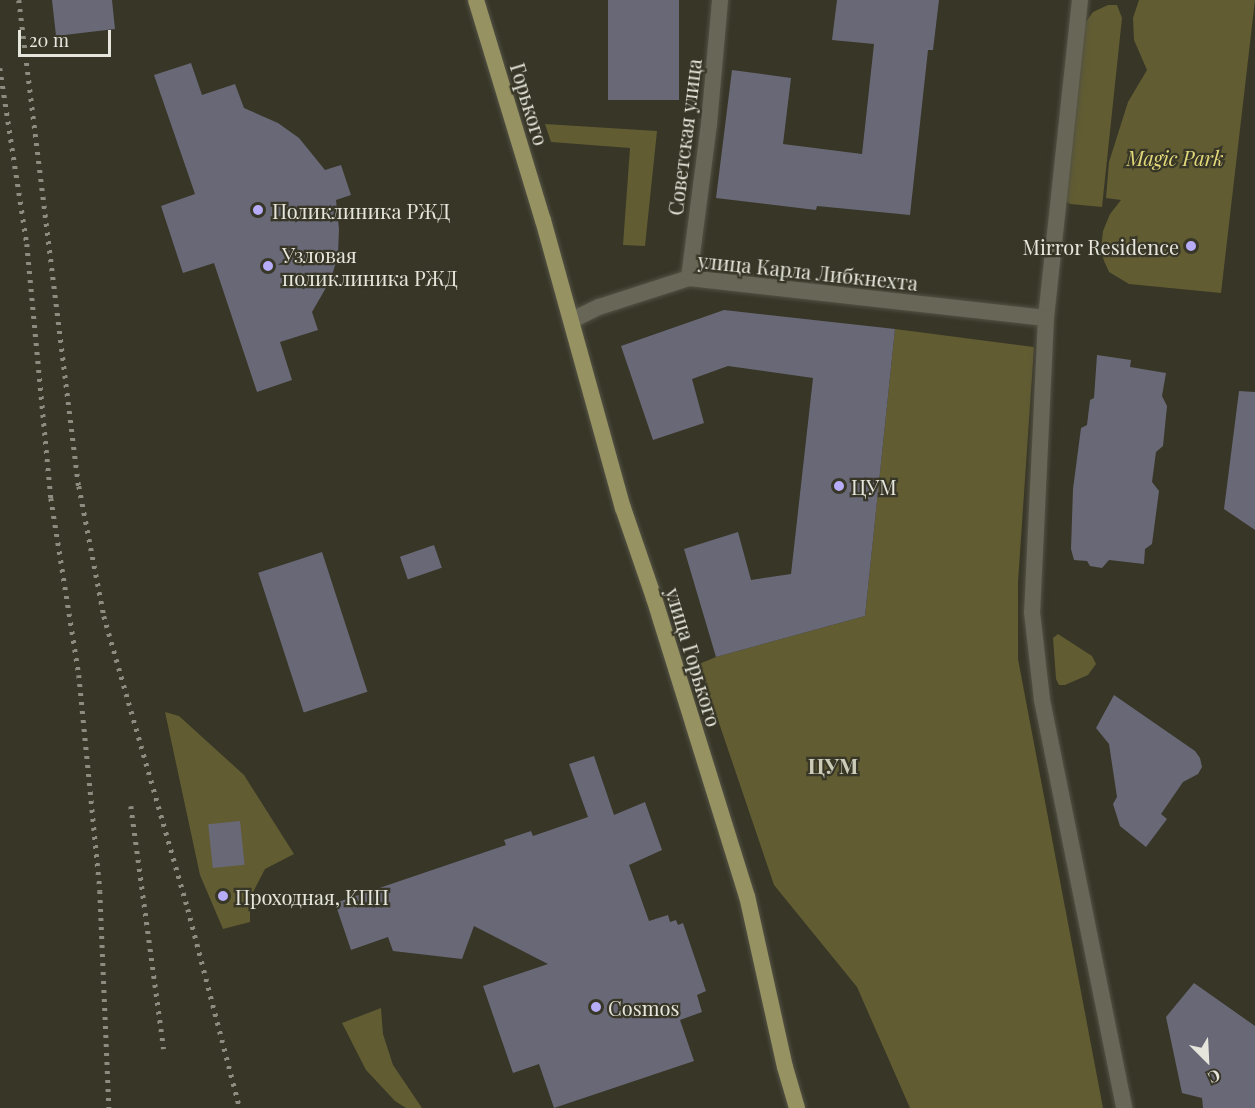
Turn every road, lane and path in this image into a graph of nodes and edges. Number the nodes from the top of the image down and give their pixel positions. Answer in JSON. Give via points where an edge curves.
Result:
{"nodes":[{"id":1,"x":476,"y":0,"type":"edge"},
{"id":2,"x":720,"y":0,"type":"edge"},
{"id":3,"x":1080,"y":0,"type":"edge"},
{"id":4,"x":543,"y":220,"type":"joint"},
{"id":5,"x":689,"y":278,"type":"junction"},
{"id":6,"x":1046,"y":318,"type":"junction"},
{"id":7,"x":572,"y":320,"type":"junction"},
{"id":8,"x":796,"y":1108,"type":"edge"},
{"id":9,"x":1124,"y":1108,"type":"edge"}],
"edges":[{"from":1,"to":4,"type":"main road","name":"Горького"},
{"from":2,"to":5,"type":"street","name":"Советская улица"},
{"from":3,"to":6,"type":"street"},
{"from":4,"to":7,"type":"main road","name":"улица Горького"},
{"from":5,"to":6,"type":"street","name":"улица Карла Либкнехта"},
{"from":5,"to":7,"type":"street","name":"улица Карла Либкнехта","via":[[599,307]]},
{"from":6,"to":9,"type":"street","via":[[1032,612],[1042,700]]},
{"from":7,"to":8,"type":"main road","name":"улица Горького","via":[[623,508],[747,896]]}]}
